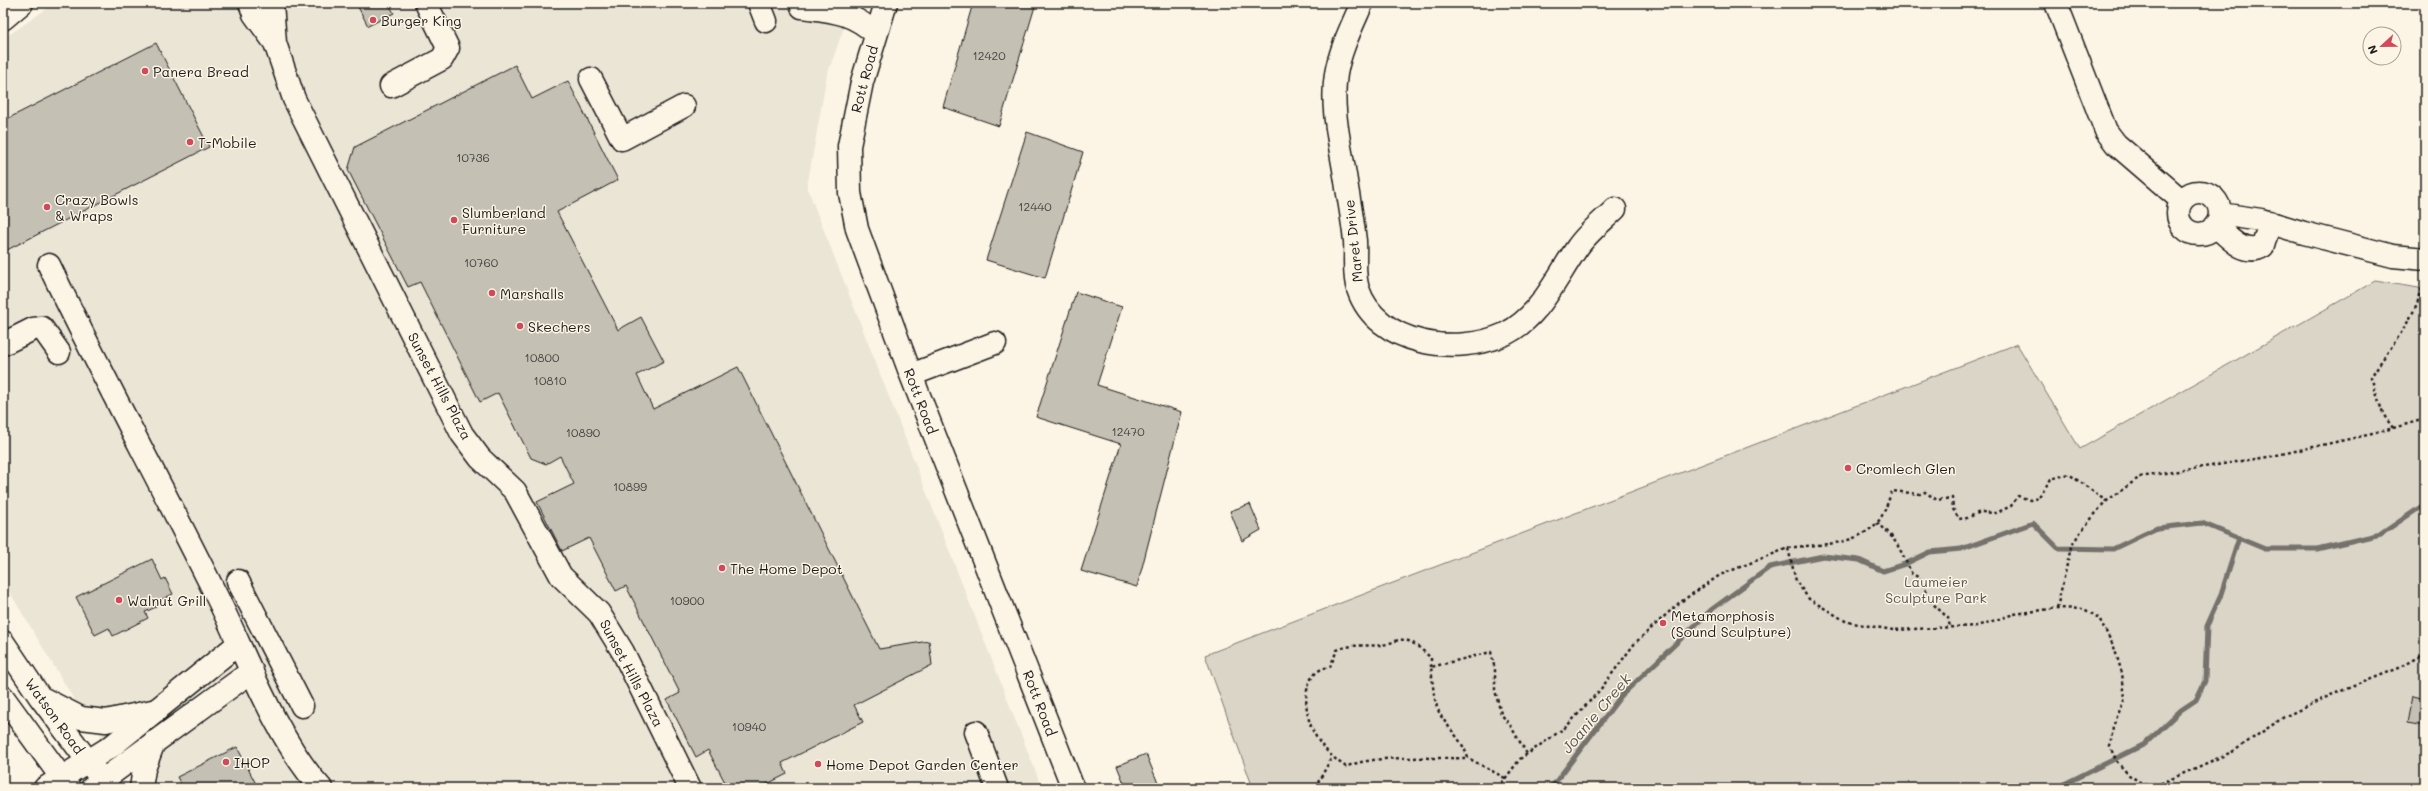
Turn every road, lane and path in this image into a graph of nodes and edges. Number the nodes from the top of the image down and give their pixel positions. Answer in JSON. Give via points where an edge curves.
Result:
{"nodes":[{"id":1,"x":22,"y":3,"type":"edge"},
{"id":2,"x":250,"y":3,"type":"edge"},
{"id":3,"x":272,"y":3,"type":"edge"},
{"id":4,"x":426,"y":3,"type":"edge"},
{"id":5,"x":886,"y":3,"type":"edge"},
{"id":6,"x":1362,"y":3,"type":"edge"},
{"id":7,"x":2056,"y":3,"type":"edge"},
{"id":8,"x":802,"y":7,"type":"dead end"},
{"id":9,"x":3,"y":19,"type":"edge"},
{"id":10,"x":876,"y":34,"type":"junction"},
{"id":11,"x":275,"y":43,"type":"junction"},
{"id":12,"x":591,"y":79,"type":"dead end"},
{"id":13,"x":391,"y":86,"type":"dead end"},
{"id":14,"x":684,"y":106,"type":"dead end"},
{"id":15,"x":2181,"y":200,"type":"junction"},
{"id":16,"x":1616,"y":209,"type":"dead end"},
{"id":17,"x":2218,"y":220,"type":"junction"},
{"id":18,"x":2270,"y":222,"type":"junction"},
{"id":19,"x":2425,"y":259,"type":"edge"},
{"id":20,"x":49,"y":265,"type":"dead end"},
{"id":21,"x":2425,"y":274,"type":"edge"},
{"id":22,"x":3,"y":344,"type":"edge"},
{"id":23,"x":995,"y":344,"type":"dead end"},
{"id":24,"x":59,"y":352,"type":"dead end"},
{"id":25,"x":911,"y":375,"type":"junction"},
{"id":26,"x":2425,"y":419,"type":"edge"},
{"id":27,"x":2393,"y":428,"type":"junction"},
{"id":28,"x":2106,"y":501,"type":"junction"},
{"id":29,"x":1876,"y":523,"type":"junction"},
{"id":30,"x":1788,"y":548,"type":"junction"},
{"id":31,"x":238,"y":581,"type":"dead end"},
{"id":32,"x":2057,"y":608,"type":"junction"},
{"id":33,"x":1950,"y":627,"type":"junction"},
{"id":34,"x":3,"y":642,"type":"edge"},
{"id":35,"x":238,"y":644,"type":"junction"},
{"id":36,"x":2425,"y":654,"type":"edge"},
{"id":37,"x":1431,"y":667,"type":"junction"},
{"id":38,"x":252,"y":671,"type":"junction"},
{"id":39,"x":3,"y":697,"type":"edge"},
{"id":40,"x":40,"y":697,"type":"junction"},
{"id":41,"x":302,"y":706,"type":"dead end"},
{"id":42,"x":157,"y":710,"type":"junction"},
{"id":43,"x":976,"y":732,"type":"dead end"},
{"id":44,"x":154,"y":742,"type":"junction"},
{"id":45,"x":1527,"y":754,"type":"junction"},
{"id":46,"x":1332,"y":757,"type":"junction"},
{"id":47,"x":1468,"y":758,"type":"junction"},
{"id":48,"x":88,"y":762,"type":"junction"},
{"id":49,"x":1505,"y":778,"type":"junction"},
{"id":50,"x":59,"y":785,"type":"edge"},
{"id":51,"x":101,"y":786,"type":"edge"},
{"id":52,"x":686,"y":787,"type":"edge"},
{"id":53,"x":2153,"y":787,"type":"edge"},
{"id":54,"x":141,"y":788,"type":"edge"},
{"id":55,"x":321,"y":788,"type":"edge"},
{"id":56,"x":997,"y":788,"type":"edge"},
{"id":57,"x":1073,"y":788,"type":"edge"},
{"id":58,"x":1315,"y":788,"type":"edge"},
{"id":59,"x":1498,"y":788,"type":"edge"}],
"edges":[{"from":1,"to":9,"type":"street"},
{"from":2,"to":11,"type":"street","name":"Sunset Hills Plaza","via":[[254,14]]},
{"from":3,"to":11,"type":"street","name":"Sunset Hills Plaza"},
{"from":4,"to":13,"type":"street","via":[[448,48],[442,59]]},
{"from":5,"to":10,"type":"street","name":"Rott Road"},
{"from":6,"to":16,"type":"street","name":"Maret Drive","via":[[1342,50],[1334,98],[1355,241],[1358,288],[1375,317],[1400,335],[1460,346],[1488,341],[1506,333],[1524,322],[1543,301],[1578,246]]},
{"from":7,"to":15,"type":"street","via":[[2106,130],[2116,144]]},
{"from":8,"to":10,"type":"street","via":[[840,11],[862,22]]},
{"from":10,"to":25,"type":"street","name":"Rott Road","via":[[852,123],[849,146],[850,192],[865,255]]},
{"from":11,"to":52,"type":"street","name":"Sunset Hills Plaza","via":[[294,99],[462,434],[480,458],[515,491],[561,576],[600,613],[623,652]]},
{"from":12,"to":14,"type":"street","via":[[622,139]]},
{"from":15,"to":17,"type":"street","via":[[2189,194],[2206,193],[2214,198]]},
{"from":15,"to":17,"type":"street","via":[[2178,209],[2181,222],[2195,234],[2208,234]]},
{"from":17,"to":18,"type":"street"},
{"from":17,"to":18,"type":"street","via":[[2234,242],[2246,249],[2257,250],[2263,246]]},
{"from":18,"to":19,"type":"street","via":[[2393,256]]},
{"from":20,"to":35,"type":"street"},
{"from":21,"to":27,"type":"path","via":[[2423,289],[2407,324],[2371,377],[2383,414]]},
{"from":22,"to":24,"type":"street","via":[[32,329],[42,328]]},
{"from":23,"to":25,"type":"street"},
{"from":25,"to":57,"type":"street","name":"Rott Road"},
{"from":26,"to":27,"type":"path"},
{"from":27,"to":28,"type":"path","via":[[2268,457],[2140,477]]},
{"from":28,"to":29,"type":"path","via":[[2068,474],[2051,479],[2038,498],[2030,500],[2018,496],[2007,508],[1996,513],[1980,512],[1962,519],[1958,519],[1955,514],[1952,498],[1937,500],[1925,492],[1920,494],[1892,491]]},
{"from":28,"to":32,"type":"path","via":[[2071,547]]},
{"from":29,"to":30,"type":"path","via":[[1841,543]]},
{"from":29,"to":33,"type":"path","via":[[1889,531],[1914,577],[1920,578],[1931,602],[1948,618]]},
{"from":30,"to":33,"type":"path","via":[[1796,581],[1809,599],[1848,622],[1893,630]]},
{"from":30,"to":45,"type":"path","via":[[1720,575],[1679,602],[1635,643],[1600,690],[1566,727]]},
{"from":31,"to":41,"type":"street"},
{"from":32,"to":33,"type":"path","via":[[2014,614],[1977,626]]},
{"from":32,"to":53,"type":"path","via":[[2084,609],[2099,618],[2114,647],[2122,673],[2125,698],[2113,726],[2110,748],[2117,762],[2129,775]]},
{"from":34,"to":40,"type":"street","name":"Watson Road"},
{"from":35,"to":38,"type":"street"},
{"from":35,"to":42,"type":"street"},
{"from":36,"to":53,"type":"path","via":[[2399,668],[2284,717],[2234,751]]},
{"from":37,"to":45,"type":"path","via":[[1491,652],[1495,670],[1495,690],[1501,714]]},
{"from":37,"to":46,"type":"path","via":[[1431,658],[1406,640],[1395,640],[1387,644],[1348,646],[1337,650],[1330,667],[1321,668],[1313,673],[1307,689],[1306,704],[1314,733]]},
{"from":37,"to":47,"type":"path","via":[[1440,714],[1464,746]]},
{"from":38,"to":44,"type":"street"},
{"from":38,"to":55,"type":"street","via":[[300,763]]},
{"from":39,"to":50,"type":"street"},
{"from":40,"to":42,"type":"street","via":[[81,718],[106,721]]},
{"from":40,"to":48,"type":"street","name":"Watson Road"},
{"from":42,"to":48,"type":"street"},
{"from":43,"to":56,"type":"street"},
{"from":44,"to":51,"type":"street"},
{"from":44,"to":54,"type":"street","via":[[144,769]]},
{"from":45,"to":49,"type":"path"},
{"from":46,"to":47,"type":"path","via":[[1346,767],[1401,757]]},
{"from":46,"to":58,"type":"path"},
{"from":47,"to":49,"type":"path"},
{"from":48,"to":50,"type":"street"},
{"from":48,"to":51,"type":"street","name":"Watson Road"},
{"from":49,"to":59,"type":"path"}]}
